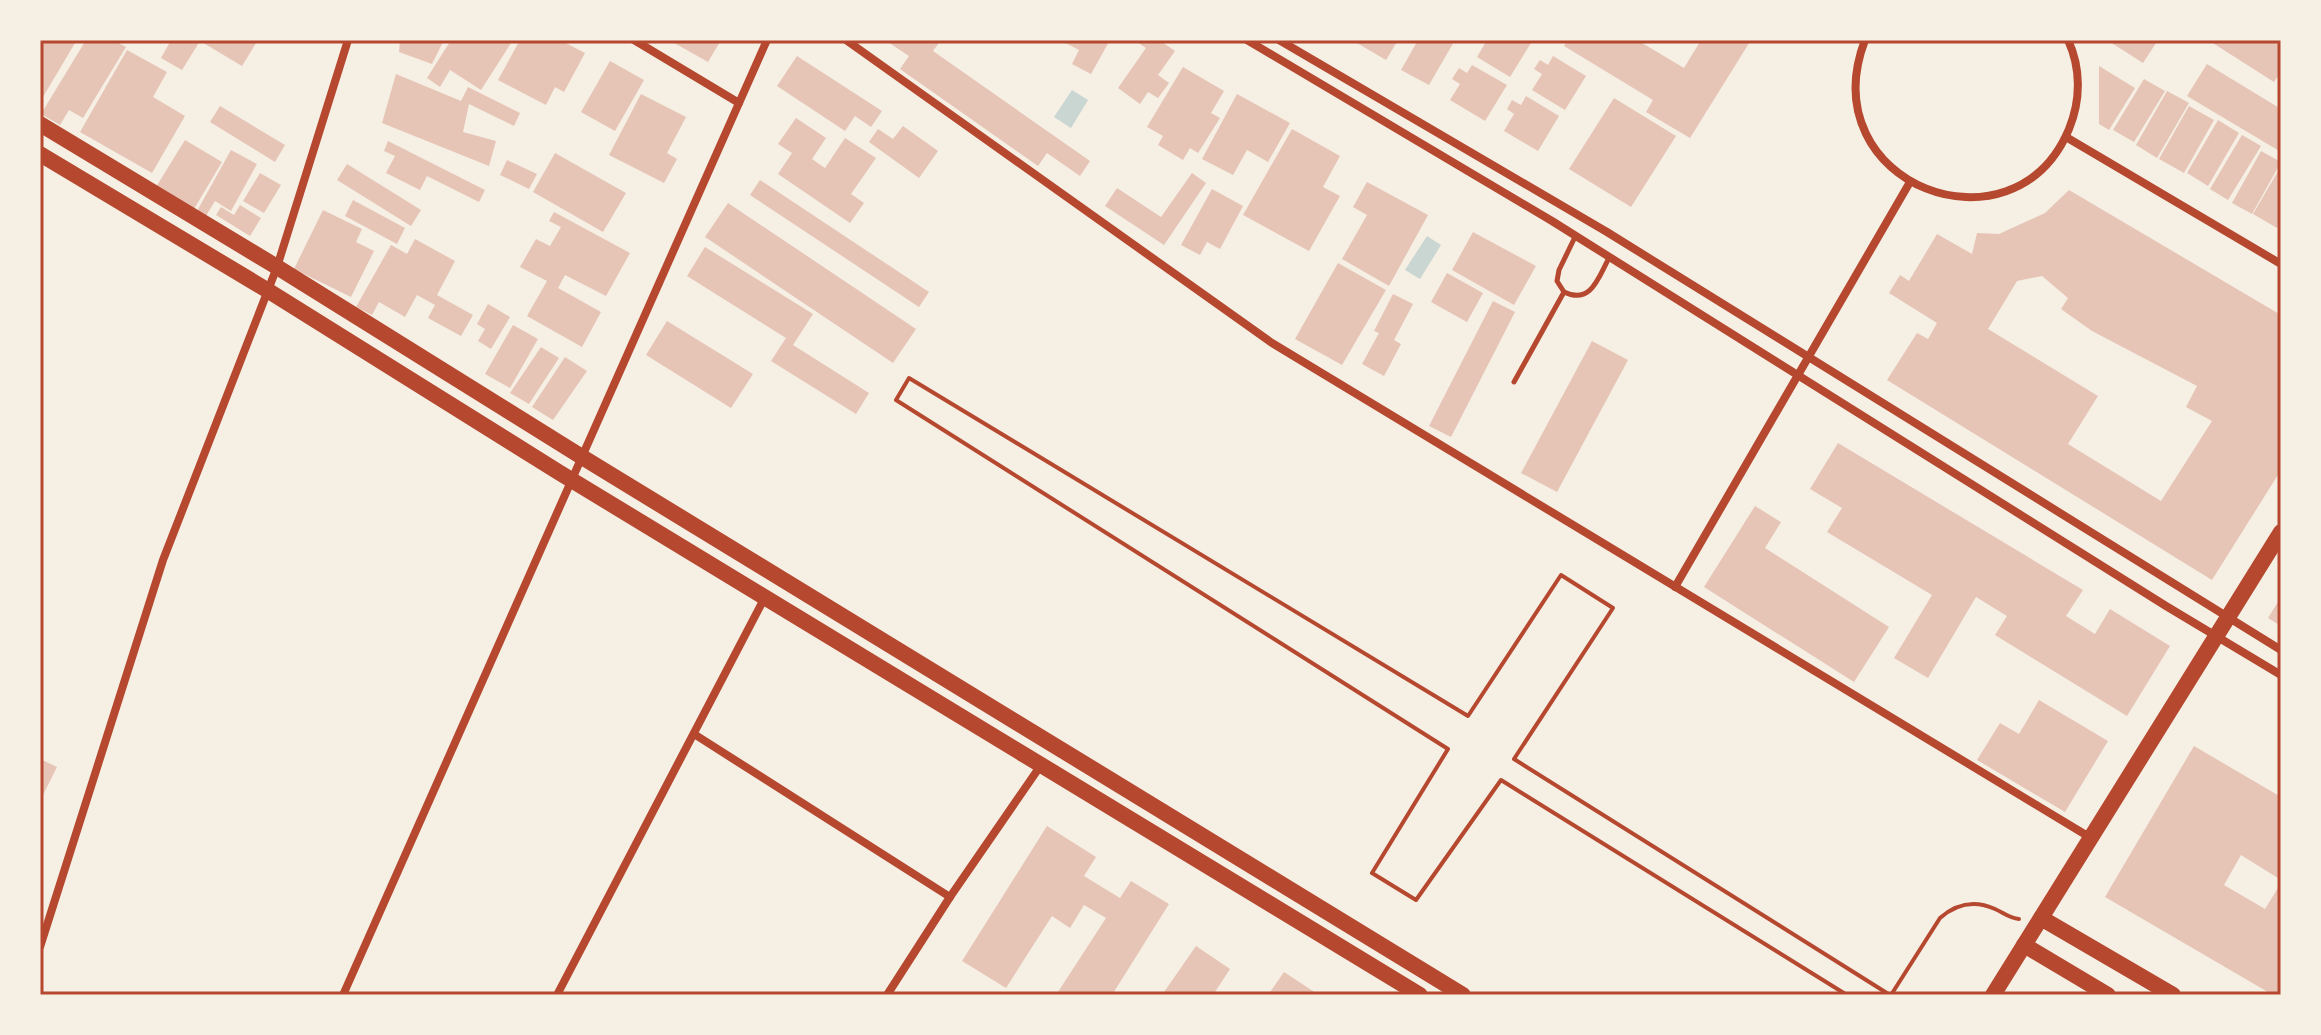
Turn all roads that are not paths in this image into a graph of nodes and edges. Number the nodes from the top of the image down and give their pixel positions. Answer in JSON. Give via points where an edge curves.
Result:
{"nodes":[{"id":1,"x":348,"y":40,"type":"edge"},
{"id":2,"x":634,"y":40,"type":"edge"},
{"id":3,"x":767,"y":40,"type":"edge"},
{"id":4,"x":846,"y":40,"type":"edge"},
{"id":5,"x":1247,"y":40,"type":"edge"},
{"id":6,"x":1279,"y":40,"type":"edge"},
{"id":7,"x":1865,"y":40,"type":"edge"},
{"id":8,"x":2068,"y":40,"type":"edge"},
{"id":9,"x":739,"y":103,"type":"junction"},
{"id":10,"x":40,"y":124,"type":"edge"},
{"id":11,"x":2066,"y":137,"type":"junction"},
{"id":12,"x":40,"y":154,"type":"edge"},
{"id":13,"x":1910,"y":182,"type":"junction"},
{"id":14,"x":1576,"y":236,"type":"junction"},
{"id":15,"x":1610,"y":257,"type":"junction"},
{"id":16,"x":2281,"y":264,"type":"edge"},
{"id":17,"x":277,"y":267,"type":"junction"},
{"id":18,"x":267,"y":290,"type":"junction"},
{"id":19,"x":1564,"y":292,"type":"junction"},
{"id":20,"x":1807,"y":358,"type":"junction"},
{"id":21,"x":1798,"y":375,"type":"junction"},
{"id":22,"x":1514,"y":382,"type":"dead end"},
{"id":23,"x":582,"y":457,"type":"junction"},
{"id":24,"x":572,"y":480,"type":"junction"},
{"id":25,"x":2281,"y":532,"type":"edge"},
{"id":26,"x":1675,"y":587,"type":"junction"},
{"id":27,"x":765,"y":597,"type":"junction"},
{"id":28,"x":2228,"y":618,"type":"junction"},
{"id":29,"x":2217,"y":635,"type":"junction"},
{"id":30,"x":2281,"y":650,"type":"edge"},
{"id":31,"x":2281,"y":675,"type":"edge"},
{"id":32,"x":694,"y":734,"type":"junction"},
{"id":33,"x":1041,"y":765,"type":"junction"},
{"id":34,"x":2092,"y":838,"type":"junction"},
{"id":35,"x":950,"y":897,"type":"junction"},
{"id":36,"x":2041,"y":918,"type":"junction"},
{"id":37,"x":2024,"y":945,"type":"junction"},
{"id":38,"x":40,"y":947,"type":"edge"},
{"id":39,"x":343,"y":995,"type":"edge"},
{"id":40,"x":557,"y":995,"type":"edge"},
{"id":41,"x":887,"y":995,"type":"edge"},
{"id":42,"x":1420,"y":995,"type":"edge"},
{"id":43,"x":1463,"y":995,"type":"edge"},
{"id":44,"x":1993,"y":995,"type":"edge"},
{"id":45,"x":2108,"y":995,"type":"edge"},
{"id":46,"x":2173,"y":995,"type":"edge"}],
"edges":[{"from":1,"to":17,"type":"street"},
{"from":2,"to":9,"type":"street"},
{"from":3,"to":9,"type":"street"},
{"from":4,"to":26,"type":"street","via":[[1272,343]]},
{"from":5,"to":14,"type":"street"},
{"from":6,"to":20,"type":"street","via":[[1607,232]]},
{"from":7,"to":13,"type":"street","via":[[1854,86],[1857,109],[1875,151]]},
{"from":8,"to":11,"type":"street","via":[[2078,82]]},
{"from":9,"to":23,"type":"street"},
{"from":10,"to":17,"type":"main road"},
{"from":11,"to":13,"type":"street","via":[[2044,166],[1997,193],[1943,195]]},
{"from":11,"to":16,"type":"street"},
{"from":12,"to":18,"type":"main road"},
{"from":13,"to":20,"type":"street"},
{"from":14,"to":15,"type":"street"},
{"from":14,"to":19,"type":"lane","via":[[1559,270],[1557,281]]},
{"from":15,"to":19,"type":"lane","via":[[1592,289],[1574,297]]},
{"from":15,"to":21,"type":"street"},
{"from":17,"to":18,"type":"street"},
{"from":17,"to":23,"type":"main road"},
{"from":18,"to":24,"type":"main road"},
{"from":18,"to":38,"type":"street","via":[[163,560]]},
{"from":19,"to":22,"type":"lane"},
{"from":20,"to":21,"type":"street"},
{"from":20,"to":28,"type":"street"},
{"from":21,"to":26,"type":"street"},
{"from":21,"to":29,"type":"street"},
{"from":23,"to":24,"type":"street"},
{"from":23,"to":43,"type":"main road"},
{"from":24,"to":27,"type":"main road"},
{"from":24,"to":39,"type":"street"},
{"from":25,"to":28,"type":"main road"},
{"from":26,"to":34,"type":"street"},
{"from":27,"to":32,"type":"street"},
{"from":27,"to":33,"type":"main road"},
{"from":28,"to":29,"type":"main road"},
{"from":28,"to":30,"type":"street"},
{"from":29,"to":31,"type":"street"},
{"from":29,"to":34,"type":"main road"},
{"from":32,"to":35,"type":"street"},
{"from":32,"to":40,"type":"street"},
{"from":33,"to":35,"type":"street"},
{"from":33,"to":42,"type":"main road"},
{"from":34,"to":36,"type":"main road"},
{"from":35,"to":41,"type":"street"},
{"from":36,"to":37,"type":"main road"},
{"from":36,"to":46,"type":"main road"},
{"from":37,"to":44,"type":"main road"},
{"from":37,"to":45,"type":"main road"}]}
